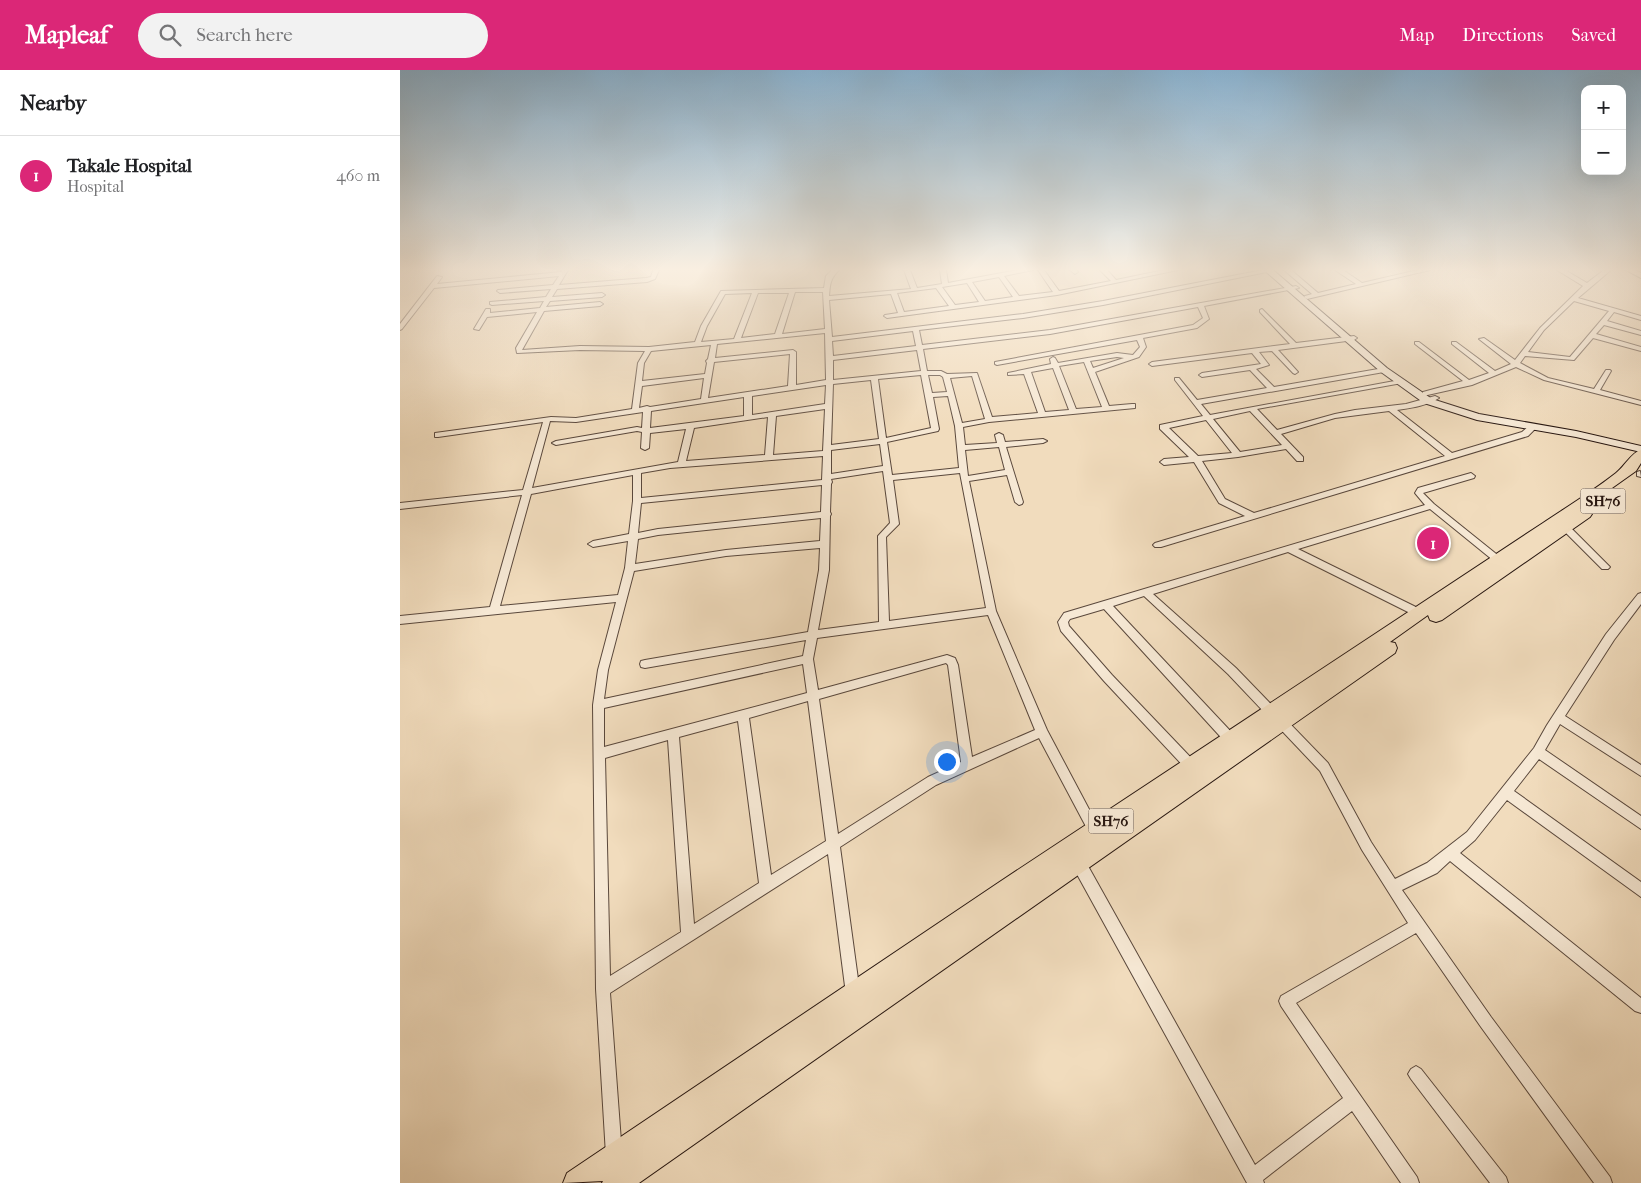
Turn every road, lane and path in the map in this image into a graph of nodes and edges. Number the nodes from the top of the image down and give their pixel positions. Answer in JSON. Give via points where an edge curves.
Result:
{"nodes":[{"id":1,"x":482,"y":322,"type":"edge"},
{"id":2,"x":534,"y":322,"type":"edge"},
{"id":3,"x":707,"y":322,"type":"edge"},
{"id":4,"x":744,"y":322,"type":"edge"},
{"id":5,"x":783,"y":322,"type":"edge"},
{"id":6,"x":827,"y":322,"type":"edge"},
{"id":7,"x":974,"y":322,"type":"edge"},
{"id":8,"x":1106,"y":322,"type":"edge"},
{"id":9,"x":1202,"y":322,"type":"edge"},
{"id":10,"x":1272,"y":322,"type":"edge"},
{"id":11,"x":1332,"y":322,"type":"edge"},
{"id":12,"x":1334,"y":322,"type":"edge"},
{"id":13,"x":1550,"y":322,"type":"edge"},
{"id":14,"x":1602,"y":322,"type":"joint"},
{"id":15,"x":477,"y":329,"type":"dead end"},
{"id":16,"x":916,"y":329,"type":"junction"},
{"id":17,"x":1641,"y":333,"type":"edge"},
{"id":18,"x":828,"y":335,"type":"junction"},
{"id":19,"x":1591,"y":335,"type":"junction"},
{"id":20,"x":778,"y":336,"type":"junction"},
{"id":21,"x":1140,"y":337,"type":"junction"},
{"id":22,"x":1351,"y":338,"type":"junction"},
{"id":23,"x":1482,"y":339,"type":"dead end"},
{"id":24,"x":736,"y":341,"type":"junction"},
{"id":25,"x":1417,"y":343,"type":"dead end"},
{"id":26,"x":1454,"y":343,"type":"dead end"},
{"id":27,"x":714,"y":344,"type":"junction"},
{"id":28,"x":697,"y":345,"type":"junction"},
{"id":29,"x":1295,"y":346,"type":"junction"},
{"id":30,"x":920,"y":347,"type":"junction"},
{"id":31,"x":1274,"y":348,"type":"junction"},
{"id":32,"x":649,"y":349,"type":"junction"},
{"id":33,"x":1641,"y":349,"type":"edge"},
{"id":34,"x":1254,"y":351,"type":"junction"},
{"id":35,"x":1049,"y":353,"type":"junction"},
{"id":36,"x":1233,"y":354,"type":"junction"},
{"id":37,"x":1523,"y":354,"type":"junction"},
{"id":38,"x":1133,"y":357,"type":"junction"},
{"id":39,"x":1210,"y":357,"type":"junction"},
{"id":40,"x":830,"y":358,"type":"junction"},
{"id":41,"x":1086,"y":359,"type":"junction"},
{"id":42,"x":709,"y":360,"type":"junction"},
{"id":43,"x":997,"y":362,"type":"dead end"},
{"id":44,"x":1152,"y":364,"type":"dead end"},
{"id":45,"x":1516,"y":364,"type":"junction"},
{"id":46,"x":1056,"y":365,"type":"junction"},
{"id":47,"x":1248,"y":368,"type":"junction"},
{"id":48,"x":1384,"y":370,"type":"junction"},
{"id":49,"x":1027,"y":371,"type":"junction"},
{"id":50,"x":1092,"y":371,"type":"junction"},
{"id":51,"x":1608,"y":371,"type":"dead end"},
{"id":52,"x":924,"y":372,"type":"junction"},
{"id":53,"x":1224,"y":372,"type":"junction"},
{"id":54,"x":1295,"y":372,"type":"dead end"},
{"id":55,"x":1494,"y":373,"type":"junction"},
{"id":56,"x":1010,"y":374,"type":"dead end"},
{"id":57,"x":1202,"y":375,"type":"dead end"},
{"id":58,"x":707,"y":376,"type":"junction"},
{"id":59,"x":946,"y":376,"type":"junction"},
{"id":60,"x":874,"y":378,"type":"junction"},
{"id":61,"x":1177,"y":379,"type":"dead end"},
{"id":62,"x":829,"y":382,"type":"junction"},
{"id":63,"x":1400,"y":382,"type":"junction"},
{"id":64,"x":1469,"y":383,"type":"junction"},
{"id":65,"x":638,"y":384,"type":"junction"},
{"id":66,"x":792,"y":388,"type":"junction"},
{"id":67,"x":1272,"y":389,"type":"junction"},
{"id":68,"x":1596,"y":391,"type":"junction"},
{"id":69,"x":748,"y":394,"type":"junction"},
{"id":70,"x":951,"y":394,"type":"junction"},
{"id":71,"x":929,"y":396,"type":"junction"},
{"id":72,"x":1430,"y":398,"type":"junction"},
{"id":73,"x":704,"y":401,"type":"junction"},
{"id":74,"x":1197,"y":402,"type":"junction"},
{"id":75,"x":1641,"y":403,"type":"edge"},
{"id":76,"x":829,"y":406,"type":"junction"},
{"id":77,"x":1132,"y":406,"type":"dead end"},
{"id":78,"x":647,"y":408,"type":"junction"},
{"id":79,"x":1106,"y":408,"type":"junction"},
{"id":80,"x":1252,"y":408,"type":"junction"},
{"id":81,"x":1390,"y":408,"type":"junction"},
{"id":82,"x":635,"y":409,"type":"junction"},
{"id":83,"x":1073,"y":412,"type":"junction"},
{"id":84,"x":772,"y":414,"type":"junction"},
{"id":85,"x":1042,"y":415,"type":"junction"},
{"id":86,"x":1208,"y":417,"type":"junction"},
{"id":87,"x":748,"y":418,"type":"junction"},
{"id":88,"x":547,"y":420,"type":"junction"},
{"id":89,"x":989,"y":420,"type":"junction"},
{"id":90,"x":691,"y":426,"type":"junction"},
{"id":91,"x":959,"y":426,"type":"junction"},
{"id":92,"x":1533,"y":427,"type":"junction"},
{"id":93,"x":647,"y":431,"type":"junction"},
{"id":94,"x":1276,"y":433,"type":"junction"},
{"id":95,"x":438,"y":435,"type":"dead end"},
{"id":96,"x":999,"y":435,"type":"dead end"},
{"id":97,"x":883,"y":441,"type":"junction"},
{"id":98,"x":1043,"y":441,"type":"dead end"},
{"id":99,"x":1641,"y":441,"type":"edge"},
{"id":100,"x":556,"y":443,"type":"dead end"},
{"id":101,"x":1002,"y":445,"type":"junction"},
{"id":102,"x":1287,"y":446,"type":"junction"},
{"id":103,"x":645,"y":448,"type":"dead end"},
{"id":104,"x":961,"y":448,"type":"junction"},
{"id":105,"x":1641,"y":449,"type":"edge"},
{"id":106,"x":828,"y":450,"type":"junction"},
{"id":107,"x":1238,"y":455,"type":"junction"},
{"id":108,"x":769,"y":457,"type":"junction"},
{"id":109,"x":1452,"y":457,"type":"junction"},
{"id":110,"x":1300,"y":459,"type":"dead end"},
{"id":111,"x":1197,"y":460,"type":"junction"},
{"id":112,"x":1164,"y":462,"type":"dead end"},
{"id":113,"x":681,"y":464,"type":"junction"},
{"id":114,"x":887,"y":468,"type":"junction"},
{"id":115,"x":1641,"y":469,"type":"edge"},
{"id":116,"x":637,"y":472,"type":"junction"},
{"id":117,"x":1010,"y":472,"type":"junction"},
{"id":118,"x":964,"y":474,"type":"junction"},
{"id":119,"x":1470,"y":476,"type":"dead end"},
{"id":120,"x":888,"y":478,"type":"junction"},
{"id":121,"x":828,"y":479,"type":"junction"},
{"id":122,"x":528,"y":492,"type":"junction"},
{"id":123,"x":637,"y":501,"type":"junction"},
{"id":124,"x":1019,"y":502,"type":"dead end"},
{"id":125,"x":400,"y":506,"type":"edge"},
{"id":126,"x":1431,"y":506,"type":"junction"},
{"id":127,"x":827,"y":514,"type":"junction"},
{"id":128,"x":1253,"y":516,"type":"junction"},
{"id":129,"x":1566,"y":528,"type":"junction"},
{"id":130,"x":633,"y":537,"type":"junction"},
{"id":131,"x":593,"y":544,"type":"dead end"},
{"id":132,"x":825,"y":544,"type":"junction"},
{"id":133,"x":1158,"y":545,"type":"dead end"},
{"id":134,"x":1291,"y":550,"type":"junction"},
{"id":135,"x":1497,"y":559,"type":"junction"},
{"id":136,"x":1606,"y":567,"type":"dead end"},
{"id":137,"x":630,"y":568,"type":"junction"},
{"id":138,"x":1146,"y":593,"type":"junction"},
{"id":139,"x":1641,"y":597,"type":"edge"},
{"id":140,"x":622,"y":598,"type":"junction"},
{"id":141,"x":1106,"y":605,"type":"junction"},
{"id":142,"x":494,"y":611,"type":"junction"},
{"id":143,"x":991,"y":611,"type":"junction"},
{"id":144,"x":1421,"y":614,"type":"junction"},
{"id":145,"x":400,"y":620,"type":"edge"},
{"id":146,"x":884,"y":625,"type":"junction"},
{"id":147,"x":812,"y":635,"type":"junction"},
{"id":148,"x":808,"y":659,"type":"junction"},
{"id":149,"x":645,"y":664,"type":"dead end"},
{"id":150,"x":812,"y":696,"type":"junction"},
{"id":151,"x":598,"y":705,"type":"junction"},
{"id":152,"x":743,"y":715,"type":"junction"},
{"id":153,"x":1558,"y":717,"type":"junction"},
{"id":154,"x":1278,"y":718,"type":"junction"},
{"id":155,"x":1042,"y":732,"type":"junction"},
{"id":156,"x":673,"y":734,"type":"junction"},
{"id":157,"x":1232,"y":740,"type":"junction"},
{"id":158,"x":1538,"y":752,"type":"junction"},
{"id":159,"x":600,"y":754,"type":"junction"},
{"id":160,"x":967,"y":764,"type":"junction"},
{"id":161,"x":1192,"y":767,"type":"junction"},
{"id":162,"x":1641,"y":771,"type":"edge"},
{"id":163,"x":1505,"y":792,"type":"junction"},
{"id":164,"x":1641,"y":823,"type":"edge"},
{"id":165,"x":1095,"y":832,"type":"junction"},
{"id":166,"x":833,"y":845,"type":"junction"},
{"id":167,"x":1450,"y":853,"type":"junction"},
{"id":168,"x":1078,"y":862,"type":"junction"},
{"id":169,"x":766,"y":886,"type":"junction"},
{"id":170,"x":1394,"y":887,"type":"junction"},
{"id":171,"x":1641,"y":890,"type":"edge"},
{"id":172,"x":1419,"y":924,"type":"junction"},
{"id":173,"x":688,"y":936,"type":"junction"},
{"id":174,"x":603,"y":989,"type":"junction"},
{"id":175,"x":857,"y":1003,"type":"junction"},
{"id":176,"x":1640,"y":1006,"type":"edge"},
{"id":177,"x":1416,"y":1074,"type":"dead end"},
{"id":178,"x":1353,"y":1100,"type":"junction"},
{"id":179,"x":614,"y":1158,"type":"junction"},
{"id":180,"x":1254,"y":1180,"type":"edge"},
{"id":181,"x":577,"y":1183,"type":"edge"},
{"id":182,"x":616,"y":1183,"type":"edge"},
{"id":183,"x":1410,"y":1183,"type":"edge"},
{"id":184,"x":1500,"y":1183,"type":"edge"},
{"id":185,"x":1604,"y":1183,"type":"edge"}],
"edges":[{"from":1,"to":15,"type":"street"},
{"from":2,"to":32,"type":"street","via":[[519,352],[580,348]]},
{"from":3,"to":28,"type":"street"},
{"from":4,"to":24,"type":"street"},
{"from":5,"to":20,"type":"street"},
{"from":6,"to":18,"type":"street"},
{"from":7,"to":16,"type":"street"},
{"from":8,"to":30,"type":"street","via":[[1050,332]]},
{"from":9,"to":21,"type":"street","via":[[1194,327]]},
{"from":10,"to":29,"type":"street"},
{"from":11,"to":22,"type":"main road"},
{"from":12,"to":22,"type":"main road"},
{"from":13,"to":37,"type":"street"},
{"from":14,"to":17,"type":"street"},
{"from":14,"to":19,"type":"street"},
{"from":16,"to":18,"type":"street"},
{"from":16,"to":30,"type":"street"},
{"from":18,"to":20,"type":"street"},
{"from":18,"to":40,"type":"street"},
{"from":19,"to":33,"type":"street"},
{"from":19,"to":37,"type":"street","via":[[1572,360]]},
{"from":20,"to":24,"type":"street"},
{"from":21,"to":35,"type":"street"},
{"from":21,"to":38,"type":"street","via":[[1143,346]]},
{"from":22,"to":29,"type":"street"},
{"from":22,"to":48,"type":"main road"},
{"from":22,"to":72,"type":"main road"},
{"from":23,"to":45,"type":"street"},
{"from":24,"to":27,"type":"street"},
{"from":25,"to":64,"type":"street"},
{"from":26,"to":55,"type":"street"},
{"from":27,"to":28,"type":"street"},
{"from":27,"to":42,"type":"street"},
{"from":28,"to":32,"type":"street"},
{"from":29,"to":31,"type":"street"},
{"from":30,"to":40,"type":"street"},
{"from":30,"to":52,"type":"street"},
{"from":31,"to":34,"type":"street"},
{"from":31,"to":54,"type":"street"},
{"from":32,"to":65,"type":"street","via":[[641,363]]},
{"from":34,"to":36,"type":"street"},
{"from":34,"to":47,"type":"street","via":[[1266,365]]},
{"from":35,"to":43,"type":"street"},
{"from":35,"to":46,"type":"street"},
{"from":36,"to":39,"type":"street"},
{"from":36,"to":47,"type":"street"},
{"from":37,"to":45,"type":"street"},
{"from":38,"to":41,"type":"street","via":[[1118,354]]},
{"from":38,"to":50,"type":"street"},
{"from":39,"to":44,"type":"street"},
{"from":39,"to":53,"type":"street"},
{"from":40,"to":62,"type":"street"},
{"from":41,"to":46,"type":"street"},
{"from":41,"to":50,"type":"street"},
{"from":42,"to":58,"type":"street"},
{"from":42,"to":66,"type":"street","via":[[793,352]]},
{"from":45,"to":55,"type":"street"},
{"from":45,"to":68,"type":"street","via":[[1546,379]]},
{"from":46,"to":49,"type":"street"},
{"from":46,"to":83,"type":"street"},
{"from":47,"to":53,"type":"street"},
{"from":47,"to":67,"type":"street"},
{"from":48,"to":63,"type":"main road"},
{"from":48,"to":67,"type":"street"},
{"from":49,"to":56,"type":"street"},
{"from":49,"to":85,"type":"street"},
{"from":50,"to":79,"type":"street"},
{"from":51,"to":68,"type":"street"},
{"from":52,"to":59,"type":"street"},
{"from":52,"to":60,"type":"street"},
{"from":52,"to":71,"type":"street"},
{"from":53,"to":57,"type":"street"},
{"from":55,"to":64,"type":"street"},
{"from":58,"to":65,"type":"street"},
{"from":58,"to":73,"type":"street"},
{"from":59,"to":70,"type":"street"},
{"from":59,"to":89,"type":"street","via":[[975,374]]},
{"from":60,"to":62,"type":"street"},
{"from":60,"to":97,"type":"street"},
{"from":61,"to":74,"type":"street"},
{"from":62,"to":66,"type":"street"},
{"from":62,"to":76,"type":"street"},
{"from":63,"to":72,"type":"main road"},
{"from":63,"to":80,"type":"street"},
{"from":64,"to":72,"type":"street"},
{"from":65,"to":82,"type":"street"},
{"from":66,"to":69,"type":"street"},
{"from":67,"to":74,"type":"street"},
{"from":68,"to":75,"type":"street"},
{"from":69,"to":73,"type":"street"},
{"from":69,"to":87,"type":"street"},
{"from":70,"to":71,"type":"street"},
{"from":70,"to":91,"type":"street"},
{"from":71,"to":97,"type":"street","via":[[935,428]]},
{"from":72,"to":81,"type":"street"},
{"from":72,"to":92,"type":"main road","via":[[1477,417]]},
{"from":72,"to":99,"type":"main road","via":[[1473,412]]},
{"from":73,"to":78,"type":"street"},
{"from":74,"to":86,"type":"street"},
{"from":76,"to":84,"type":"street"},
{"from":76,"to":106,"type":"street"},
{"from":77,"to":79,"type":"street"},
{"from":78,"to":82,"type":"street"},
{"from":78,"to":93,"type":"street"},
{"from":79,"to":83,"type":"street"},
{"from":80,"to":86,"type":"street"},
{"from":80,"to":94,"type":"street"},
{"from":81,"to":94,"type":"street","via":[[1355,412]]},
{"from":81,"to":109,"type":"street"},
{"from":82,"to":88,"type":"street","via":[[576,420]]},
{"from":83,"to":85,"type":"street"},
{"from":84,"to":87,"type":"street"},
{"from":84,"to":108,"type":"street"},
{"from":85,"to":89,"type":"street"},
{"from":86,"to":107,"type":"street"},
{"from":86,"to":111,"type":"street","via":[[1163,427]]},
{"from":87,"to":90,"type":"street"},
{"from":88,"to":95,"type":"street"},
{"from":88,"to":122,"type":"street"},
{"from":89,"to":91,"type":"street"},
{"from":90,"to":93,"type":"street"},
{"from":90,"to":113,"type":"street"},
{"from":91,"to":104,"type":"street"},
{"from":92,"to":105,"type":"main road"},
{"from":92,"to":109,"type":"street","via":[[1525,434]]},
{"from":93,"to":100,"type":"street","via":[[637,429]]},
{"from":93,"to":103,"type":"street"},
{"from":94,"to":102,"type":"street"},
{"from":96,"to":101,"type":"street"},
{"from":97,"to":106,"type":"street"},
{"from":97,"to":114,"type":"street"},
{"from":98,"to":101,"type":"street"},
{"from":101,"to":104,"type":"street"},
{"from":101,"to":117,"type":"street"},
{"from":102,"to":107,"type":"street"},
{"from":102,"to":110,"type":"street"},
{"from":104,"to":118,"type":"street"},
{"from":106,"to":108,"type":"street"},
{"from":106,"to":121,"type":"street"},
{"from":107,"to":111,"type":"street"},
{"from":108,"to":113,"type":"street"},
{"from":109,"to":128,"type":"street"},
{"from":111,"to":112,"type":"street"},
{"from":111,"to":128,"type":"street","via":[[1222,500]]},
{"from":113,"to":116,"type":"street"},
{"from":114,"to":120,"type":"street"},
{"from":114,"to":121,"type":"street"},
{"from":115,"to":129,"type":"main road","number":"SH76"},
{"from":115,"to":135,"type":"main road","number":"SH76","via":[[1631,468]]},
{"from":116,"to":122,"type":"street"},
{"from":116,"to":123,"type":"street"},
{"from":117,"to":118,"type":"street"},
{"from":117,"to":124,"type":"street"},
{"from":118,"to":120,"type":"street"},
{"from":118,"to":143,"type":"street"},
{"from":119,"to":126,"type":"street","via":[[1422,490],[1419,493]]},
{"from":120,"to":146,"type":"street","via":[[895,524],[882,536]]},
{"from":121,"to":123,"type":"street"},
{"from":121,"to":127,"type":"street"},
{"from":122,"to":125,"type":"street"},
{"from":122,"to":142,"type":"street"},
{"from":123,"to":130,"type":"street"},
{"from":126,"to":134,"type":"street"},
{"from":126,"to":135,"type":"street"},
{"from":127,"to":130,"type":"street"},
{"from":127,"to":132,"type":"street"},
{"from":128,"to":133,"type":"street"},
{"from":129,"to":136,"type":"street"},
{"from":129,"to":154,"type":"main road","number":"SH76"},
{"from":130,"to":131,"type":"street"},
{"from":130,"to":137,"type":"street"},
{"from":132,"to":137,"type":"street","via":[[726,553]]},
{"from":132,"to":147,"type":"street","via":[[824,570]]},
{"from":134,"to":138,"type":"street"},
{"from":134,"to":144,"type":"street"},
{"from":135,"to":144,"type":"main road","number":"SH76"},
{"from":137,"to":140,"type":"street"},
{"from":138,"to":141,"type":"street"},
{"from":138,"to":154,"type":"street"},
{"from":139,"to":153,"type":"street","via":[[1610,637]]},
{"from":140,"to":142,"type":"street"},
{"from":140,"to":151,"type":"street","via":[[603,670]]},
{"from":141,"to":157,"type":"street"},
{"from":141,"to":161,"type":"street","via":[[1068,616],[1065,628]]},
{"from":142,"to":145,"type":"street"},
{"from":143,"to":146,"type":"street"},
{"from":143,"to":155,"type":"street"},
{"from":144,"to":154,"type":"main road","number":"SH76"},
{"from":146,"to":147,"type":"street"},
{"from":147,"to":148,"type":"street"},
{"from":147,"to":149,"type":"street"},
{"from":148,"to":150,"type":"street"},
{"from":148,"to":151,"type":"street"},
{"from":150,"to":152,"type":"street"},
{"from":150,"to":160,"type":"street","via":[[947,659],[953,665]]},
{"from":150,"to":166,"type":"street"},
{"from":151,"to":159,"type":"street"},
{"from":152,"to":156,"type":"street"},
{"from":152,"to":169,"type":"street"},
{"from":153,"to":158,"type":"street"},
{"from":153,"to":162,"type":"street"},
{"from":154,"to":157,"type":"main road","number":"SH76"},
{"from":154,"to":168,"type":"main road","number":"SH76"},
{"from":154,"to":170,"type":"street","via":[[1324,767],[1372,855]]},
{"from":155,"to":160,"type":"street"},
{"from":155,"to":165,"type":"street"},
{"from":156,"to":159,"type":"street"},
{"from":156,"to":173,"type":"street"},
{"from":157,"to":161,"type":"main road","number":"SH76"},
{"from":158,"to":163,"type":"street"},
{"from":158,"to":164,"type":"street"},
{"from":159,"to":174,"type":"street"},
{"from":160,"to":166,"type":"street","via":[[932,781]]},
{"from":161,"to":165,"type":"main road","number":"SH76"},
{"from":163,"to":167,"type":"street","via":[[1471,836]]},
{"from":163,"to":171,"type":"street"},
{"from":165,"to":175,"type":"main road","number":"SH76"},
{"from":166,"to":169,"type":"street"},
{"from":166,"to":175,"type":"street"},
{"from":167,"to":170,"type":"street","via":[[1432,868]]},
{"from":167,"to":176,"type":"street"},
{"from":168,"to":175,"type":"main road","number":"SH76"},
{"from":168,"to":180,"type":"street"},
{"from":169,"to":173,"type":"street"},
{"from":170,"to":172,"type":"street"},
{"from":172,"to":178,"type":"street","via":[[1286,1001]]},
{"from":172,"to":185,"type":"street","via":[[1502,1046]]},
{"from":173,"to":174,"type":"street"},
{"from":174,"to":179,"type":"street"},
{"from":175,"to":179,"type":"main road","number":"SH76"},
{"from":175,"to":182,"type":"main road","number":"SH76"},
{"from":177,"to":184,"type":"street"},
{"from":178,"to":180,"type":"street"},
{"from":178,"to":183,"type":"street"},
{"from":179,"to":181,"type":"main road","number":"SH76"}]}
